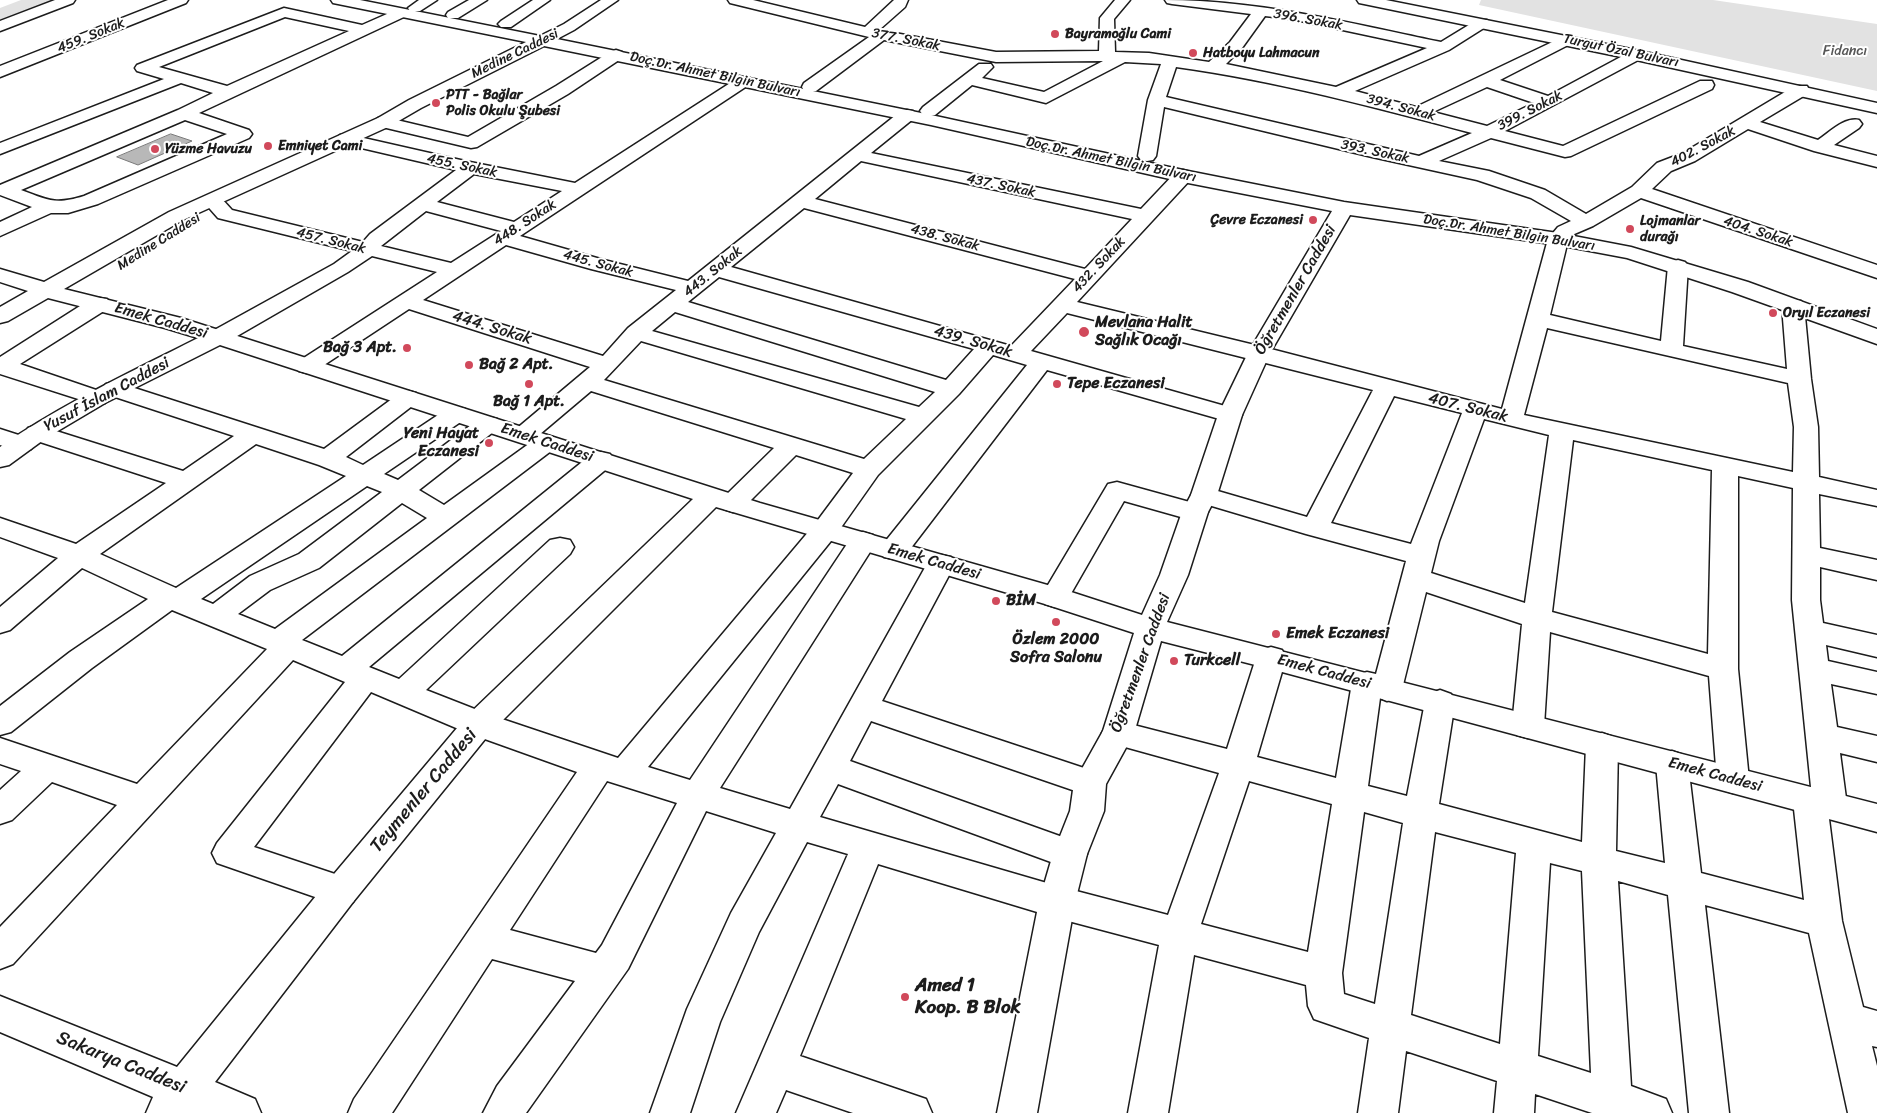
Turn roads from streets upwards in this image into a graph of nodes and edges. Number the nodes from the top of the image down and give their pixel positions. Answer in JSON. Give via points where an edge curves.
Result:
{"nodes":[{"id":1,"x":68,"y":0,"type":"edge"},
{"id":2,"x":142,"y":0,"type":"edge"},
{"id":3,"x":338,"y":0,"type":"edge"},
{"id":4,"x":480,"y":0,"type":"edge"},
{"id":5,"x":543,"y":0,"type":"edge"},
{"id":6,"x":611,"y":0,"type":"edge"},
{"id":7,"x":735,"y":0,"type":"edge"},
{"id":8,"x":901,"y":0,"type":"edge"},
{"id":9,"x":1123,"y":0,"type":"edge"},
{"id":10,"x":1172,"y":0,"type":"edge"},
{"id":11,"x":1364,"y":0,"type":"edge"},
{"id":12,"x":1413,"y":0,"type":"edge"},
{"id":13,"x":378,"y":1,"type":"edge"},
{"id":14,"x":175,"y":3,"type":"edge"},
{"id":15,"x":1318,"y":6,"type":"dead end"},
{"id":16,"x":415,"y":7,"type":"edge"},
{"id":17,"x":1261,"y":12,"type":"junction"},
{"id":18,"x":453,"y":15,"type":"junction"},
{"id":19,"x":1309,"y":19,"type":"junction"},
{"id":20,"x":1482,"y":23,"type":"junction"},
{"id":21,"x":506,"y":24,"type":"junction"},
{"id":22,"x":0,"y":26,"type":"edge"},
{"id":23,"x":364,"y":30,"type":"junction"},
{"id":24,"x":875,"y":34,"type":"junction"},
{"id":25,"x":549,"y":36,"type":"junction"},
{"id":26,"x":1568,"y":40,"type":"junction"},
{"id":27,"x":1443,"y":46,"type":"junction"},
{"id":28,"x":1636,"y":54,"type":"junction"},
{"id":29,"x":616,"y":55,"type":"junction"},
{"id":30,"x":1081,"y":55,"type":"joint"},
{"id":31,"x":996,"y":56,"type":"junction"},
{"id":32,"x":1115,"y":56,"type":"junction"},
{"id":33,"x":1170,"y":61,"type":"junction"},
{"id":34,"x":1213,"y":67,"type":"junction"},
{"id":35,"x":0,"y":72,"type":"edge"},
{"id":36,"x":180,"y":78,"type":"junction"},
{"id":37,"x":971,"y":80,"type":"junction"},
{"id":38,"x":744,"y":81,"type":"junction"},
{"id":39,"x":1486,"y":81,"type":"junction"},
{"id":40,"x":1706,"y":85,"type":"dead end"},
{"id":41,"x":810,"y":87,"type":"junction"},
{"id":42,"x":1794,"y":88,"type":"junction"},
{"id":43,"x":228,"y":92,"type":"junction"},
{"id":44,"x":1339,"y":92,"type":"junction"},
{"id":45,"x":1877,"y":98,"type":"edge"},
{"id":46,"x":1156,"y":100,"type":"junction"},
{"id":47,"x":1549,"y":102,"type":"junction"},
{"id":48,"x":1877,"y":108,"type":"edge"},
{"id":49,"x":929,"y":111,"type":"junction"},
{"id":50,"x":1417,"y":112,"type":"junction"},
{"id":51,"x":184,"y":114,"type":"junction"},
{"id":52,"x":908,"y":115,"type":"junction"},
{"id":53,"x":384,"y":122,"type":"junction"},
{"id":54,"x":1747,"y":123,"type":"junction"},
{"id":55,"x":1854,"y":124,"type":"dead end"},
{"id":56,"x":1489,"y":132,"type":"junction"},
{"id":57,"x":346,"y":139,"type":"junction"},
{"id":58,"x":1820,"y":147,"type":"junction"},
{"id":59,"x":0,"y":149,"type":"edge"},
{"id":60,"x":857,"y":155,"type":"junction"},
{"id":61,"x":1147,"y":156,"type":"junction"},
{"id":62,"x":1421,"y":162,"type":"junction"},
{"id":63,"x":1877,"y":162,"type":"edge"},
{"id":64,"x":1664,"y":167,"type":"junction"},
{"id":65,"x":471,"y":168,"type":"junction"},
{"id":66,"x":1183,"y":176,"type":"junction"},
{"id":67,"x":2,"y":189,"type":"edge"},
{"id":68,"x":578,"y":189,"type":"junction"},
{"id":69,"x":1639,"y":191,"type":"junction"},
{"id":70,"x":213,"y":201,"type":"junction"},
{"id":71,"x":801,"y":201,"type":"junction"},
{"id":72,"x":421,"y":204,"type":"junction"},
{"id":73,"x":48,"y":207,"type":"junction"},
{"id":74,"x":1344,"y":208,"type":"junction"},
{"id":75,"x":1145,"y":216,"type":"junction"},
{"id":76,"x":1586,"y":222,"type":"junction"},
{"id":77,"x":0,"y":230,"type":"edge"},
{"id":78,"x":510,"y":233,"type":"junction"},
{"id":79,"x":1561,"y":235,"type":"junction"},
{"id":80,"x":367,"y":250,"type":"junction"},
{"id":81,"x":1678,"y":266,"type":"junction"},
{"id":82,"x":715,"y":269,"type":"junction"},
{"id":83,"x":454,"y":270,"type":"junction"},
{"id":84,"x":1877,"y":272,"type":"edge"},
{"id":85,"x":0,"y":275,"type":"edge"},
{"id":86,"x":1089,"y":276,"type":"junction"},
{"id":87,"x":692,"y":288,"type":"junction"},
{"id":88,"x":57,"y":294,"type":"junction"},
{"id":89,"x":405,"y":302,"type":"junction"},
{"id":90,"x":99,"y":304,"type":"junction"},
{"id":91,"x":672,"y":304,"type":"junction"},
{"id":92,"x":1062,"y":305,"type":"junction"},
{"id":93,"x":1793,"y":306,"type":"junction"},
{"id":94,"x":0,"y":316,"type":"edge"},
{"id":95,"x":1537,"y":319,"type":"junction"},
{"id":96,"x":1877,"y":328,"type":"edge"},
{"id":97,"x":636,"y":333,"type":"junction"},
{"id":98,"x":0,"y":336,"type":"edge"},
{"id":99,"x":1877,"y":337,"type":"edge"},
{"id":100,"x":217,"y":338,"type":"junction"},
{"id":101,"x":989,"y":346,"type":"junction"},
{"id":102,"x":1671,"y":350,"type":"junction"},
{"id":103,"x":1258,"y":353,"type":"junction"},
{"id":104,"x":1016,"y":354,"type":"junction"},
{"id":105,"x":1042,"y":361,"type":"junction"},
{"id":106,"x":607,"y":365,"type":"junction"},
{"id":107,"x":0,"y":366,"type":"edge"},
{"id":108,"x":306,"y":366,"type":"junction"},
{"id":109,"x":1799,"y":379,"type":"junction"},
{"id":110,"x":587,"y":382,"type":"junction"},
{"id":111,"x":1386,"y":388,"type":"junction"},
{"id":112,"x":950,"y":389,"type":"junction"},
{"id":113,"x":106,"y":393,"type":"junction"},
{"id":114,"x":408,"y":398,"type":"junction"},
{"id":115,"x":1475,"y":410,"type":"junction"},
{"id":116,"x":456,"y":414,"type":"junction"},
{"id":117,"x":1230,"y":415,"type":"junction"},
{"id":118,"x":923,"y":416,"type":"junction"},
{"id":119,"x":1512,"y":419,"type":"junction"},
{"id":120,"x":488,"y":424,"type":"junction"},
{"id":121,"x":1562,"y":430,"type":"junction"},
{"id":122,"x":254,"y":434,"type":"junction"},
{"id":123,"x":20,"y":438,"type":"edge"},
{"id":124,"x":535,"y":439,"type":"junction"},
{"id":125,"x":791,"y":445,"type":"junction"},
{"id":126,"x":0,"y":458,"type":"edge"},
{"id":127,"x":328,"y":459,"type":"junction"},
{"id":128,"x":601,"y":460,"type":"junction"},
{"id":129,"x":1725,"y":466,"type":"junction"},
{"id":130,"x":869,"y":469,"type":"junction"},
{"id":131,"x":366,"y":474,"type":"junction"},
{"id":132,"x":188,"y":481,"type":"junction"},
{"id":133,"x":1806,"y":483,"type":"junction"},
{"id":134,"x":401,"y":491,"type":"junction"},
{"id":135,"x":1877,"y":498,"type":"edge"},
{"id":136,"x":722,"y":499,"type":"junction"},
{"id":137,"x":1200,"y":504,"type":"junction"},
{"id":138,"x":446,"y":518,"type":"junction"},
{"id":139,"x":0,"y":527,"type":"edge"},
{"id":140,"x":1315,"y":528,"type":"junction"},
{"id":141,"x":825,"y":530,"type":"junction"},
{"id":142,"x":863,"y":541,"type":"junction"},
{"id":143,"x":560,"y":547,"type":"dead end"},
{"id":144,"x":894,"y":550,"type":"junction"},
{"id":145,"x":79,"y":555,"type":"junction"},
{"id":146,"x":1806,"y":555,"type":"junction"},
{"id":147,"x":941,"y":564,"type":"junction"},
{"id":148,"x":1419,"y":567,"type":"junction"},
{"id":149,"x":1877,"y":570,"type":"edge"},
{"id":150,"x":1055,"y":597,"type":"junction"},
{"id":151,"x":174,"y":599,"type":"junction"},
{"id":152,"x":216,"y":616,"type":"junction"},
{"id":153,"x":1537,"y":618,"type":"junction"},
{"id":154,"x":0,"y":623,"type":"edge"},
{"id":155,"x":1150,"y":628,"type":"junction"},
{"id":156,"x":1810,"y":631,"type":"junction"},
{"id":157,"x":283,"y":644,"type":"junction"},
{"id":158,"x":1877,"y":646,"type":"edge"},
{"id":159,"x":1272,"y":658,"type":"junction"},
{"id":160,"x":1722,"y":669,"type":"junction"},
{"id":161,"x":1814,"y":669,"type":"junction"},
{"id":162,"x":355,"y":674,"type":"junction"},
{"id":163,"x":1877,"y":683,"type":"edge"},
{"id":164,"x":1377,"y":686,"type":"junction"},
{"id":165,"x":403,"y":693,"type":"junction"},
{"id":166,"x":1440,"y":702,"type":"junction"},
{"id":167,"x":862,"y":706,"type":"junction"},
{"id":168,"x":0,"y":723,"type":"edge"},
{"id":169,"x":480,"y":724,"type":"junction"},
{"id":170,"x":1528,"y":726,"type":"junction"},
{"id":171,"x":1118,"y":733,"type":"junction"},
{"id":172,"x":1822,"y":736,"type":"junction"},
{"id":173,"x":1602,"y":746,"type":"junction"},
{"id":174,"x":1877,"y":749,"type":"edge"},
{"id":175,"x":0,"y":751,"type":"edge"},
{"id":176,"x":1672,"y":764,"type":"junction"},
{"id":177,"x":1238,"y":766,"type":"junction"},
{"id":178,"x":47,"y":767,"type":"junction"},
{"id":179,"x":829,"y":767,"type":"junction"},
{"id":180,"x":612,"y":770,"type":"junction"},
{"id":181,"x":1733,"y":780,"type":"junction"},
{"id":182,"x":1090,"y":783,"type":"junction"},
{"id":183,"x":698,"y":794,"type":"junction"},
{"id":184,"x":1348,"y":795,"type":"junction"},
{"id":185,"x":143,"y":800,"type":"junction"},
{"id":186,"x":1820,"y":803,"type":"junction"},
{"id":187,"x":0,"y":810,"type":"edge"},
{"id":188,"x":1421,"y":814,"type":"junction"},
{"id":189,"x":1877,"y":818,"type":"edge"},
{"id":190,"x":798,"y":824,"type":"junction"},
{"id":191,"x":1534,"y":844,"type":"junction"},
{"id":192,"x":869,"y":845,"type":"junction"},
{"id":193,"x":1070,"y":854,"type":"junction"},
{"id":194,"x":1599,"y":861,"type":"junction"},
{"id":195,"x":1685,"y":884,"type":"junction"},
{"id":196,"x":341,"y":891,"type":"junction"},
{"id":197,"x":1056,"y":902,"type":"junction"},
{"id":198,"x":1824,"y":921,"type":"junction"},
{"id":199,"x":1179,"y":934,"type":"junction"},
{"id":200,"x":483,"y":940,"type":"junction"},
{"id":201,"x":0,"y":952,"type":"edge"},
{"id":202,"x":604,"y":972,"type":"junction"},
{"id":203,"x":1323,"y":973,"type":"junction"},
{"id":204,"x":0,"y":1014,"type":"edge"},
{"id":205,"x":1862,"y":1025,"type":"edge"},
{"id":206,"x":1390,"y":1027,"type":"junction"},
{"id":207,"x":775,"y":1067,"type":"junction"},
{"id":208,"x":1518,"y":1069,"type":"junction"},
{"id":209,"x":1612,"y":1100,"type":"junction"},
{"id":210,"x":176,"y":1101,"type":"edge"},
{"id":211,"x":241,"y":1113,"type":"edge"},
{"id":212,"x":368,"y":1113,"type":"edge"},
{"id":213,"x":503,"y":1113,"type":"edge"},
{"id":214,"x":670,"y":1113,"type":"edge"},
{"id":215,"x":756,"y":1113,"type":"edge"},
{"id":216,"x":912,"y":1113,"type":"edge"},
{"id":217,"x":1017,"y":1113,"type":"edge"},
{"id":218,"x":1148,"y":1113,"type":"edge"},
{"id":219,"x":1378,"y":1113,"type":"edge"},
{"id":220,"x":1514,"y":1113,"type":"edge"},
{"id":221,"x":1652,"y":1113,"type":"edge"},
{"id":222,"x":1709,"y":1113,"type":"edge"},
{"id":223,"x":1868,"y":1113,"type":"edge"}],
"edges":[{"from":1,"to":22,"type":"street"},
{"from":2,"to":14,"type":"street"},
{"from":3,"to":16,"type":"street","name":"Doç.Dr. Ahmet Bilgin Bulvarı"},
{"from":4,"to":18,"type":"street"},
{"from":5,"to":21,"type":"street"},
{"from":6,"to":25,"type":"street","name":"Medine Caddesi"},
{"from":7,"to":24,"type":"street","name":"377. Sokak"},
{"from":8,"to":24,"type":"street"},
{"from":9,"to":32,"type":"street","via":[[1107,18]]},
{"from":10,"to":17,"type":"street","name":"396. Sokak"},
{"from":11,"to":20,"type":"street","name":"Turgut Özal Bulvarı"},
{"from":12,"to":45,"type":"street","name":"Turgut Özal Bulvarı"},
{"from":13,"to":16,"type":"street","name":"Doç.Dr. Ahmet Bilgin Bulvarı"},
{"from":14,"to":35,"type":"street","name":"459. Sokak"},
{"from":15,"to":19,"type":"street"},
{"from":16,"to":18,"type":"street","name":"Doç.Dr. Ahmet Bilgin Bulvarı"},
{"from":16,"to":23,"type":"street"},
{"from":16,"to":25,"type":"street","name":"Doç.Dr. Ahmet Bilgin Bulvarı"},
{"from":17,"to":19,"type":"street","name":"396. Sokak"},
{"from":17,"to":34,"type":"street"},
{"from":18,"to":21,"type":"street","name":"Doç.Dr. Ahmet Bilgin Bulvarı"},
{"from":19,"to":27,"type":"street","name":"396. Sokak"},
{"from":20,"to":26,"type":"street","name":"Turgut Özal Bulvarı"},
{"from":20,"to":27,"type":"street"},
{"from":21,"to":25,"type":"street","name":"Doç.Dr. Ahmet Bilgin Bulvarı"},
{"from":23,"to":36,"type":"street","via":[[284,12],[143,68]]},
{"from":23,"to":43,"type":"street"},
{"from":24,"to":31,"type":"street","name":"377. Sokak"},
{"from":24,"to":41,"type":"street"},
{"from":25,"to":29,"type":"street","name":"Doç.Dr. Ahmet Bilgin Bulvarı"},
{"from":25,"to":41,"type":"street","name":"Doç.Dr. Ahmet Bilgin Bulvarı"},
{"from":25,"to":53,"type":"street","name":"Medine Caddesi"},
{"from":26,"to":28,"type":"street","name":"Turgut Özal Bulvarı"},
{"from":26,"to":39,"type":"street"},
{"from":27,"to":44,"type":"street"},
{"from":28,"to":42,"type":"street","name":"Turgut Özal Bulvarı"},
{"from":28,"to":47,"type":"street","name":"399. Sokak"},
{"from":29,"to":38,"type":"street","name":"Doç.Dr. Ahmet Bilgin Bulvarı"},
{"from":29,"to":53,"type":"street","via":[[471,143]]},
{"from":30,"to":31,"type":"street","name":"377. Sokak"},
{"from":30,"to":32,"type":"street","name":"394. Sokak"},
{"from":31,"to":37,"type":"street"},
{"from":32,"to":33,"type":"street","name":"394. Sokak"},
{"from":32,"to":37,"type":"street","via":[[1046,98]]},
{"from":33,"to":34,"type":"street","name":"394. Sokak"},
{"from":33,"to":46,"type":"street"},
{"from":34,"to":44,"type":"street","name":"394. Sokak"},
{"from":36,"to":43,"type":"street"},
{"from":36,"to":59,"type":"street"},
{"from":37,"to":49,"type":"street"},
{"from":38,"to":52,"type":"street","name":"Doç.Dr. Ahmet Bilgin Bulvarı"},
{"from":38,"to":68,"type":"street","name":"448. Sokak"},
{"from":39,"to":47,"type":"street"},
{"from":39,"to":50,"type":"street"},
{"from":40,"to":56,"type":"street","name":"394. Sokak","via":[[1565,152]]},
{"from":41,"to":49,"type":"street","name":"Doç.Dr. Ahmet Bilgin Bulvarı"},
{"from":42,"to":48,"type":"street","name":"Turgut Özal Bulvarı"},
{"from":42,"to":54,"type":"street","name":"402. Sokak"},
{"from":42,"to":64,"type":"street","via":[[1663,154]]},
{"from":43,"to":51,"type":"street"},
{"from":44,"to":50,"type":"street","name":"394. Sokak"},
{"from":46,"to":61,"type":"street"},
{"from":46,"to":62,"type":"street","name":"393. Sokak"},
{"from":47,"to":56,"type":"street","name":"399. Sokak"},
{"from":49,"to":61,"type":"street","name":"Doç.Dr. Ahmet Bilgin Bulvarı"},
{"from":50,"to":56,"type":"street","name":"394. Sokak"},
{"from":51,"to":67,"type":"street"},
{"from":51,"to":73,"type":"street","via":[[243,134],[90,200],[68,207]]},
{"from":52,"to":60,"type":"street","name":"443. Sokak"},
{"from":52,"to":66,"type":"street","name":"Doç.Dr. Ahmet Bilgin Bulvarı"},
{"from":53,"to":57,"type":"street","name":"Medine Caddesi"},
{"from":54,"to":58,"type":"street"},
{"from":54,"to":64,"type":"street","name":"402. Sokak","via":[[1689,157]]},
{"from":55,"to":58,"type":"street"},
{"from":56,"to":62,"type":"street","name":"399. Sokak"},
{"from":57,"to":65,"type":"street","name":"455. Sokak"},
{"from":57,"to":70,"type":"street","name":"Medine Caddesi"},
{"from":58,"to":63,"type":"street"},
{"from":60,"to":71,"type":"street","name":"443. Sokak"},
{"from":60,"to":75,"type":"street","name":"437. Sokak"},
{"from":61,"to":79,"type":"street","name":"Doç.Dr. Ahmet Bilgin Bulvarı","via":[[1298,189]]},
{"from":62,"to":76,"type":"street","name":"393. Sokak","via":[[1482,175],[1538,194]]},
{"from":64,"to":69,"type":"street","name":"402. Sokak"},
{"from":65,"to":68,"type":"street","name":"455. Sokak"},
{"from":65,"to":72,"type":"street","name":"Yusuf İslam Caddesi"},
{"from":66,"to":74,"type":"street","name":"Doç.Dr. Ahmet Bilgin Bulvarı"},
{"from":66,"to":75,"type":"street","name":"432. Sokak"},
{"from":67,"to":73,"type":"street"},
{"from":68,"to":78,"type":"street","name":"448. Sokak"},
{"from":69,"to":76,"type":"street","name":"402. Sokak"},
{"from":69,"to":84,"type":"street","name":"404. Sokak"},
{"from":70,"to":80,"type":"street","name":"457. Sokak","via":[[225,214]]},
{"from":70,"to":88,"type":"street","name":"Medine Caddesi","via":[[203,217]]},
{"from":71,"to":82,"type":"street","name":"443. Sokak"},
{"from":71,"to":86,"type":"street","name":"438. Sokak"},
{"from":72,"to":78,"type":"street","name":"445. Sokak"},
{"from":72,"to":80,"type":"street","name":"Yusuf İslam Caddesi","via":[[377,238]]},
{"from":73,"to":77,"type":"street"},
{"from":74,"to":79,"type":"street","name":"Doç.Dr. Ahmet Bilgin Bulvarı"},
{"from":74,"to":103,"type":"street","name":"Öğretmenler Caddesi"},
{"from":75,"to":86,"type":"street","name":"432. Sokak"},
{"from":76,"to":79,"type":"street","name":"402. Sokak"},
{"from":78,"to":83,"type":"street","name":"448. Sokak"},
{"from":78,"to":87,"type":"street","name":"445. Sokak","via":[[598,265]]},
{"from":79,"to":81,"type":"street","name":"Doç.Dr. Ahmet Bilgin Bulvarı"},
{"from":79,"to":95,"type":"street"},
{"from":79,"to":96,"type":"street","name":"Doç.Dr. Ahmet Bilgin Bulvarı","via":[[1638,246],[1722,272]]},
{"from":80,"to":83,"type":"street","name":"457. Sokak"},
{"from":80,"to":100,"type":"street","name":"Yusuf İslam Caddesi"},
{"from":81,"to":93,"type":"street","name":"Doç.Dr. Ahmet Bilgin Bulvarı"},
{"from":81,"to":102,"type":"street"},
{"from":82,"to":87,"type":"street","name":"443. Sokak"},
{"from":82,"to":101,"type":"street","name":"439. Sokak"},
{"from":83,"to":89,"type":"street","name":"448. Sokak"},
{"from":85,"to":88,"type":"street","name":"Emek Caddesi"},
{"from":86,"to":92,"type":"street","name":"432. Sokak"},
{"from":87,"to":91,"type":"street","name":"443. Sokak"},
{"from":88,"to":90,"type":"street","name":"Emek Caddesi"},
{"from":88,"to":94,"type":"street"},
{"from":88,"to":98,"type":"street","name":"Medine Caddesi"},
{"from":89,"to":106,"type":"street","name":"444. Sokak"},
{"from":89,"to":108,"type":"street","name":"448. Sokak"},
{"from":90,"to":100,"type":"street","name":"Emek Caddesi"},
{"from":90,"to":107,"type":"street"},
{"from":91,"to":97,"type":"street","name":"443. Sokak"},
{"from":91,"to":112,"type":"street"},
{"from":92,"to":103,"type":"street","name":"407. Sokak"},
{"from":92,"to":104,"type":"street","name":"432. Sokak"},
{"from":93,"to":99,"type":"street","name":"Doç.Dr. Ahmet Bilgin Bulvarı"},
{"from":93,"to":109,"type":"street"},
{"from":95,"to":102,"type":"street"},
{"from":95,"to":119,"type":"street"},
{"from":97,"to":106,"type":"street","name":"443. Sokak"},
{"from":97,"to":118,"type":"street"},
{"from":100,"to":108,"type":"street","name":"Emek Caddesi"},
{"from":100,"to":113,"type":"street","name":"Yusuf İslam Caddesi"},
{"from":101,"to":104,"type":"street","name":"439. Sokak"},
{"from":101,"to":112,"type":"street"},
{"from":102,"to":109,"type":"street"},
{"from":103,"to":111,"type":"street","name":"407. Sokak"},
{"from":103,"to":117,"type":"street","name":"Öğretmenler Caddesi"},
{"from":104,"to":105,"type":"street","name":"439. Sokak"},
{"from":105,"to":117,"type":"street","name":"439. Sokak"},
{"from":105,"to":144,"type":"street"},
{"from":106,"to":110,"type":"street","name":"443. Sokak"},
{"from":107,"to":113,"type":"street"},
{"from":108,"to":114,"type":"street","name":"Emek Caddesi"},
{"from":109,"to":133,"type":"street","via":[[1806,427]]},
{"from":110,"to":124,"type":"street","name":"443. Sokak"},
{"from":110,"to":125,"type":"street"},
{"from":111,"to":115,"type":"street","name":"407. Sokak"},
{"from":111,"to":140,"type":"street"},
{"from":112,"to":118,"type":"street"},
{"from":113,"to":122,"type":"street"},
{"from":113,"to":123,"type":"street","name":"Yusuf İslam Caddesi"},
{"from":114,"to":116,"type":"street","name":"Emek Caddesi"},
{"from":114,"to":127,"type":"street"},
{"from":115,"to":119,"type":"street","name":"407. Sokak"},
{"from":115,"to":148,"type":"street"},
{"from":116,"to":120,"type":"street","name":"Emek Caddesi"},
{"from":116,"to":131,"type":"street"},
{"from":117,"to":137,"type":"street","name":"Öğretmenler Caddesi"},
{"from":118,"to":130,"type":"street"},
{"from":119,"to":121,"type":"street","name":"407. Sokak"},
{"from":120,"to":124,"type":"street","name":"Emek Caddesi"},
{"from":120,"to":134,"type":"street"},
{"from":121,"to":129,"type":"street","name":"407. Sokak"},
{"from":121,"to":153,"type":"street"},
{"from":122,"to":127,"type":"street"},
{"from":122,"to":132,"type":"street"},
{"from":123,"to":126,"type":"street","name":"Yusuf İslam Caddesi"},
{"from":123,"to":132,"type":"street"},
{"from":124,"to":128,"type":"street","name":"Emek Caddesi"},
{"from":124,"to":138,"type":"street","name":"443. Sokak"},
{"from":125,"to":130,"type":"street"},
{"from":125,"to":136,"type":"street","name":"Teymenler Caddesi"},
{"from":127,"to":131,"type":"street"},
{"from":128,"to":136,"type":"street","name":"Emek Caddesi"},
{"from":128,"to":162,"type":"street"},
{"from":129,"to":133,"type":"street","name":"407. Sokak"},
{"from":129,"to":160,"type":"street"},
{"from":130,"to":141,"type":"street"},
{"from":131,"to":134,"type":"street"},
{"from":131,"to":151,"type":"street"},
{"from":132,"to":145,"type":"street"},
{"from":133,"to":135,"type":"street","name":"407. Sokak"},
{"from":133,"to":146,"type":"street"},
{"from":134,"to":138,"type":"street"},
{"from":134,"to":152,"type":"street","via":[[309,561],[260,583]]},
{"from":136,"to":141,"type":"street","name":"Emek Caddesi"},
{"from":136,"to":169,"type":"street","name":"Teymenler Caddesi"},
{"from":137,"to":140,"type":"street"},
{"from":137,"to":150,"type":"street","via":[[1117,490]]},
{"from":137,"to":155,"type":"street","name":"Öğretmenler Caddesi"},
{"from":138,"to":157,"type":"street","name":"443. Sokak"},
{"from":139,"to":145,"type":"street"},
{"from":140,"to":148,"type":"street"},
{"from":141,"to":142,"type":"street","name":"Emek Caddesi"},
{"from":141,"to":180,"type":"street"},
{"from":142,"to":144,"type":"street","name":"Emek Caddesi"},
{"from":142,"to":183,"type":"street"},
{"from":143,"to":165,"type":"street"},
{"from":144,"to":147,"type":"street","name":"Emek Caddesi"},
{"from":145,"to":151,"type":"street"},
{"from":145,"to":154,"type":"street"},
{"from":146,"to":149,"type":"street"},
{"from":146,"to":156,"type":"street"},
{"from":147,"to":150,"type":"street","name":"Emek Caddesi"},
{"from":147,"to":167,"type":"street"},
{"from":148,"to":153,"type":"street"},
{"from":148,"to":164,"type":"street"},
{"from":150,"to":155,"type":"street","name":"Emek Caddesi"},
{"from":151,"to":152,"type":"street"},
{"from":151,"to":168,"type":"street","via":[[81,660]]},
{"from":152,"to":157,"type":"street"},
{"from":153,"to":160,"type":"street"},
{"from":153,"to":170,"type":"street"},
{"from":155,"to":159,"type":"street","name":"Emek Caddesi"},
{"from":155,"to":171,"type":"street","name":"Öğretmenler Caddesi"},
{"from":156,"to":158,"type":"street"},
{"from":156,"to":161,"type":"street"},
{"from":157,"to":162,"type":"street"},
{"from":157,"to":185,"type":"street","name":"443. Sokak"},
{"from":159,"to":164,"type":"street","name":"Emek Caddesi"},
{"from":159,"to":177,"type":"street"},
{"from":160,"to":181,"type":"street"},
{"from":161,"to":163,"type":"street"},
{"from":161,"to":172,"type":"street"},
{"from":162,"to":165,"type":"street"},
{"from":162,"to":196,"type":"street","via":[[229,853]]},
{"from":164,"to":166,"type":"street","name":"Emek Caddesi"},
{"from":164,"to":184,"type":"street"},
{"from":165,"to":169,"type":"street"},
{"from":166,"to":170,"type":"street","name":"Emek Caddesi"},
{"from":166,"to":188,"type":"street"},
{"from":167,"to":179,"type":"street"},
{"from":167,"to":182,"type":"street"},
{"from":169,"to":180,"type":"street"},
{"from":169,"to":196,"type":"street","name":"Teymenler Caddesi"},
{"from":170,"to":173,"type":"street","name":"Emek Caddesi"},
{"from":171,"to":177,"type":"street"},
{"from":171,"to":182,"type":"street","name":"Öğretmenler Caddesi"},
{"from":172,"to":174,"type":"street"},
{"from":172,"to":186,"type":"street"},
{"from":173,"to":176,"type":"street","name":"Emek Caddesi"},
{"from":173,"to":194,"type":"street"},
{"from":175,"to":178,"type":"street"},
{"from":176,"to":181,"type":"street","name":"Emek Caddesi"},
{"from":176,"to":195,"type":"street"},
{"from":177,"to":184,"type":"street"},
{"from":177,"to":199,"type":"street"},
{"from":178,"to":185,"type":"street"},
{"from":178,"to":187,"type":"street"},
{"from":179,"to":190,"type":"street"},
{"from":179,"to":193,"type":"street"},
{"from":180,"to":183,"type":"street"},
{"from":180,"to":200,"type":"street"},
{"from":181,"to":186,"type":"street","name":"Emek Caddesi"},
{"from":182,"to":193,"type":"street","name":"Öğretmenler Caddesi","via":[[1087,812]]},
{"from":183,"to":190,"type":"street"},
{"from":183,"to":202,"type":"street","via":[[615,957]]},
{"from":184,"to":188,"type":"street"},
{"from":184,"to":203,"type":"street"},
{"from":185,"to":201,"type":"street","name":"443. Sokak"},
{"from":186,"to":189,"type":"street","name":"Emek Caddesi"},
{"from":186,"to":198,"type":"street"},
{"from":188,"to":191,"type":"street"},
{"from":188,"to":206,"type":"street"},
{"from":190,"to":192,"type":"street"},
{"from":190,"to":214,"type":"street","via":[[740,933],[701,1022]]},
{"from":191,"to":194,"type":"street"},
{"from":191,"to":208,"type":"street"},
{"from":192,"to":197,"type":"street"},
{"from":192,"to":207,"type":"street"},
{"from":193,"to":197,"type":"street","name":"Öğretmenler Caddesi"},
{"from":194,"to":195,"type":"street"},
{"from":194,"to":209,"type":"street"},
{"from":195,"to":198,"type":"street"},
{"from":195,"to":222,"type":"street"},
{"from":196,"to":210,"type":"street","name":"Teymenler Caddesi"},
{"from":197,"to":199,"type":"street"},
{"from":197,"to":217,"type":"street","name":"Öğretmenler Caddesi"},
{"from":198,"to":205,"type":"street"},
{"from":199,"to":203,"type":"street"},
{"from":199,"to":218,"type":"street"},
{"from":200,"to":202,"type":"street"},
{"from":200,"to":212,"type":"street"},
{"from":202,"to":213,"type":"street"},
{"from":203,"to":206,"type":"street","via":[[1327,1006]]},
{"from":204,"to":210,"type":"street","name":"Sakarya Caddesi"},
{"from":205,"to":223,"type":"street"},
{"from":206,"to":208,"type":"street"},
{"from":206,"to":219,"type":"street"},
{"from":207,"to":215,"type":"street"},
{"from":207,"to":216,"type":"street"},
{"from":208,"to":209,"type":"street"},
{"from":208,"to":220,"type":"street"},
{"from":209,"to":221,"type":"street"},
{"from":210,"to":211,"type":"street","name":"Sakarya Caddesi"}]}
